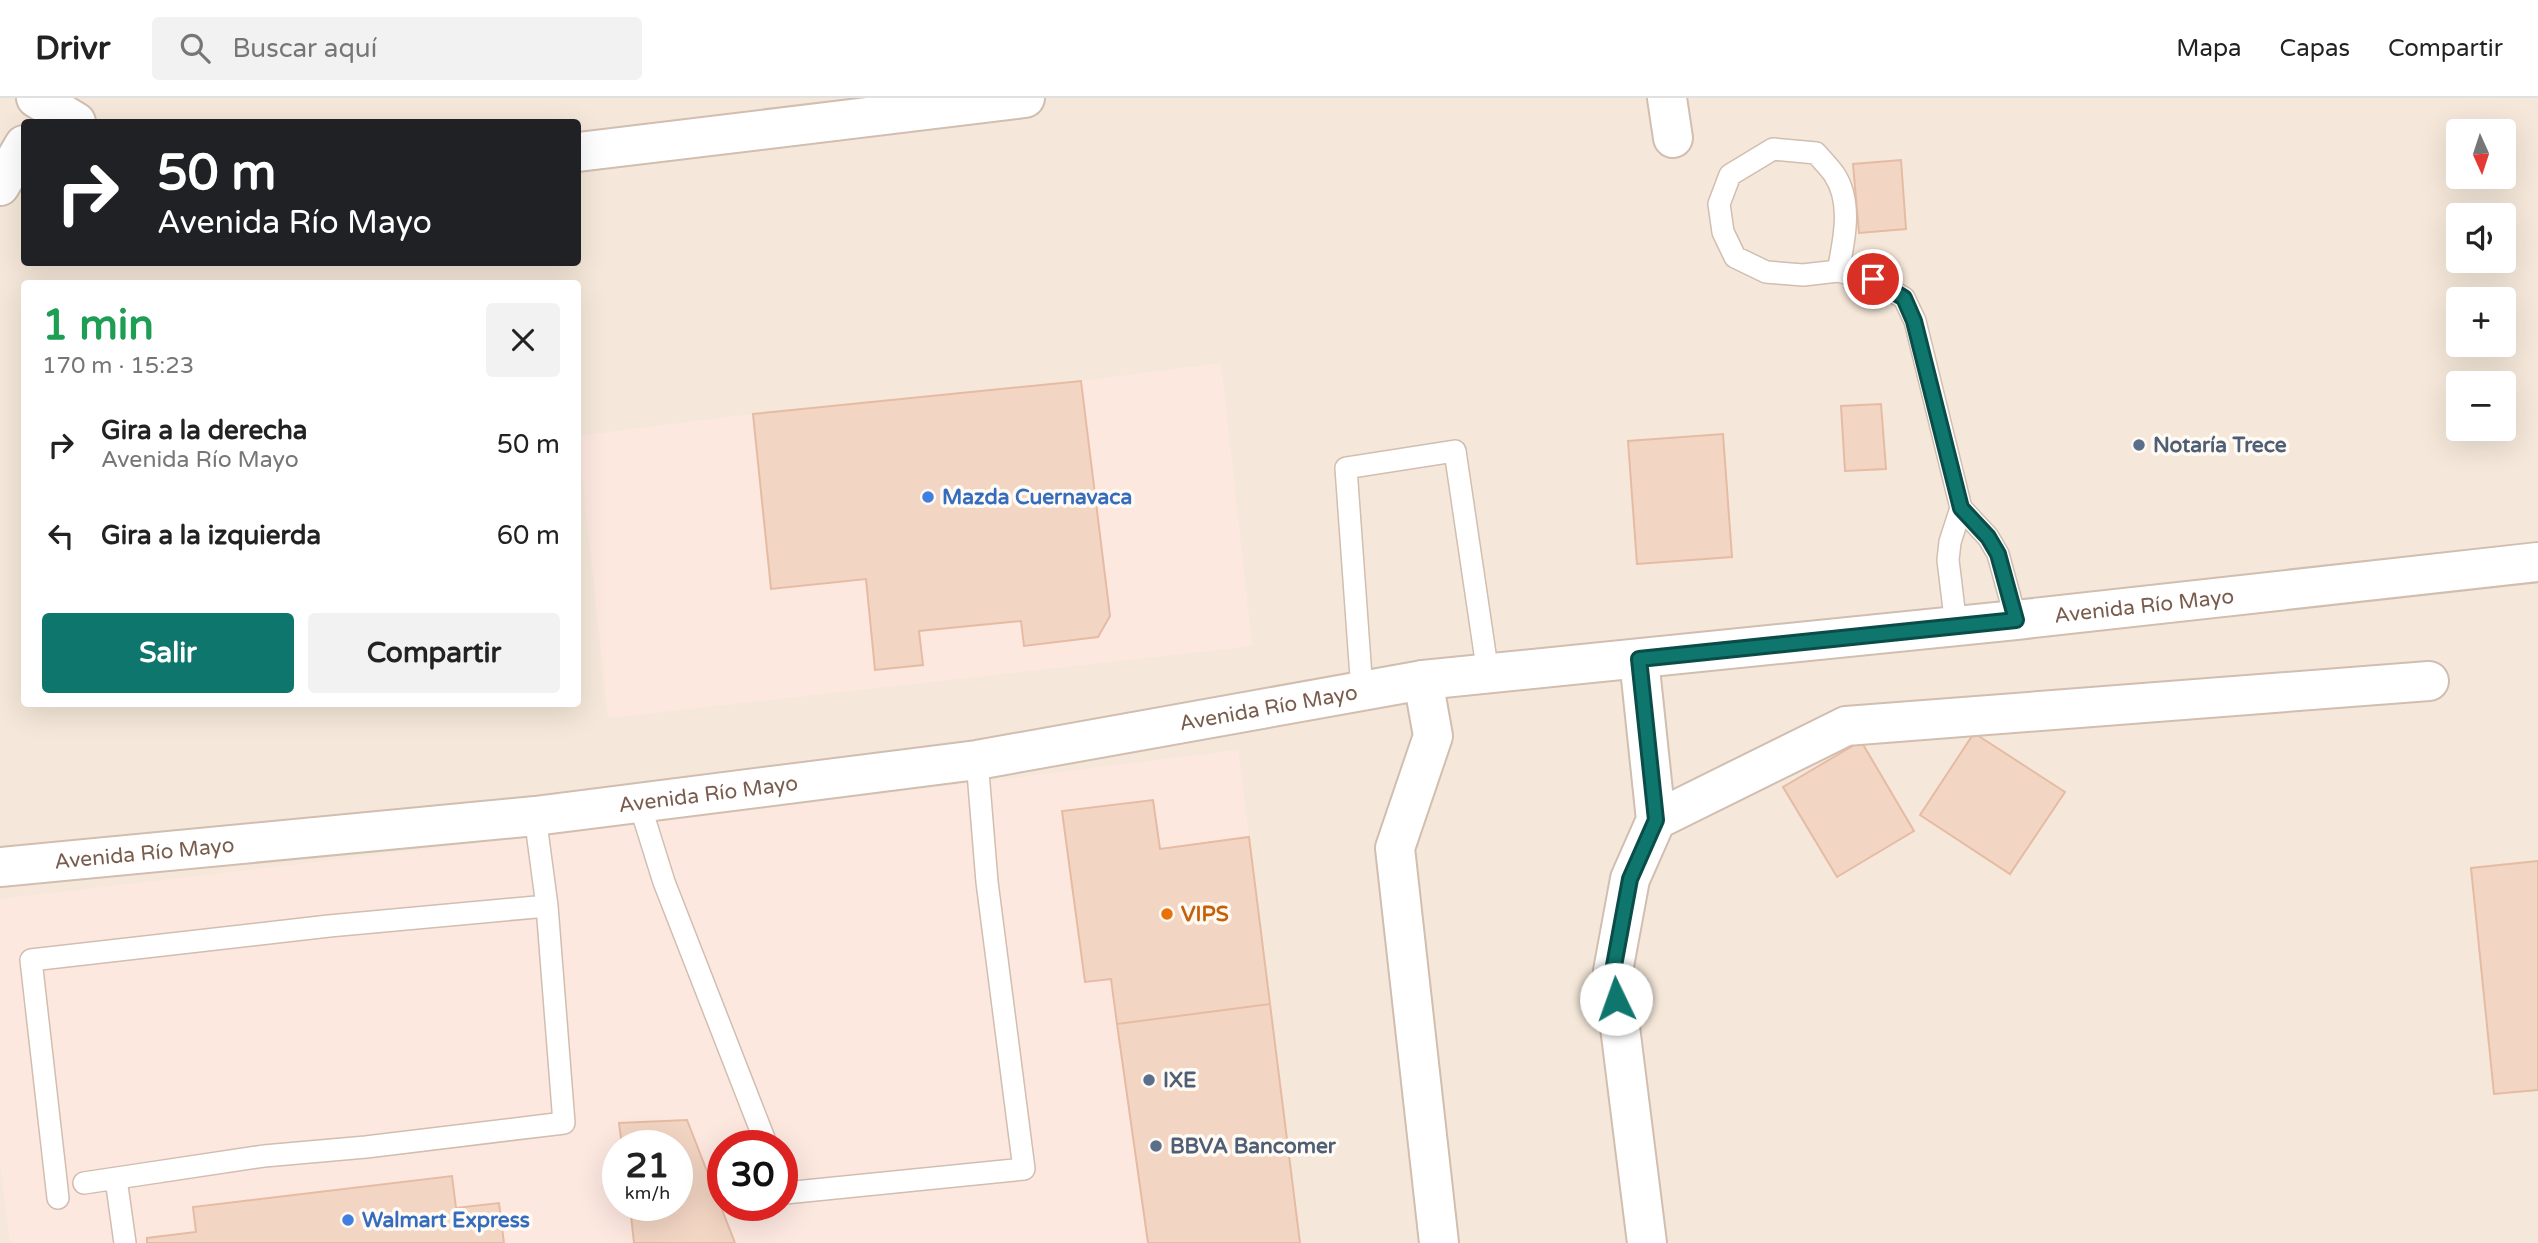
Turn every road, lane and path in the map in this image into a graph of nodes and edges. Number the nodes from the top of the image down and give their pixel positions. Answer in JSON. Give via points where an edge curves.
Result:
{"nodes":[{"id":1,"x":1025,"y":98,"type":"edge"},
{"id":2,"x":1667,"y":98,"type":"edge"},
{"id":3,"x":1672,"y":138,"type":"dead end"},
{"id":4,"x":21,"y":150,"type":"edge"},
{"id":5,"x":581,"y":152,"type":"edge"},
{"id":6,"x":0,"y":186,"type":"edge"},
{"id":7,"x":1838,"y":271,"type":"junction"},
{"id":8,"x":1961,"y":508,"type":"junction"},
{"id":9,"x":2538,"y":562,"type":"edge"},
{"id":10,"x":2016,"y":620,"type":"junction"},
{"id":11,"x":1956,"y":626,"type":"junction"},
{"id":12,"x":1639,"y":659,"type":"junction"},
{"id":13,"x":1488,"y":674,"type":"junction"},
{"id":14,"x":1423,"y":680,"type":"junction"},
{"id":15,"x":2429,"y":681,"type":"dead end"},
{"id":16,"x":1362,"y":691,"type":"junction"},
{"id":17,"x":977,"y":760,"type":"junction"},
{"id":18,"x":639,"y":802,"type":"junction"},
{"id":19,"x":535,"y":816,"type":"junction"},
{"id":20,"x":1656,"y":820,"type":"junction"},
{"id":21,"x":0,"y":867,"type":"edge"},
{"id":22,"x":547,"y":906,"type":"junction"},
{"id":23,"x":761,"y":1130,"type":"edge"},
{"id":24,"x":117,"y":1179,"type":"junction"},
{"id":25,"x":84,"y":1183,"type":"dead end"},
{"id":26,"x":798,"y":1192,"type":"edge"},
{"id":27,"x":58,"y":1198,"type":"dead end"},
{"id":28,"x":125,"y":1243,"type":"edge"},
{"id":29,"x":1439,"y":1243,"type":"edge"},
{"id":30,"x":1647,"y":1243,"type":"edge"}],
"edges":[{"from":1,"to":5,"type":"street"},
{"from":2,"to":3,"type":"street"},
{"from":4,"to":6,"type":"street"},
{"from":7,"to":7,"type":"lane","via":[[1846,209],[1836,176],[1816,153],[1773,149],[1730,175],[1719,204],[1723,232],[1735,257],[1766,272]]},
{"from":7,"to":8,"type":"lane","via":[[1873,279],[1904,298],[1914,321]]},
{"from":8,"to":10,"type":"lane","via":[[1998,554]]},
{"from":8,"to":11,"type":"lane","via":[[1948,560]]},
{"from":9,"to":10,"type":"street","name":"Avenida Río Mayo"},
{"from":10,"to":11,"type":"street","name":"Avenida Río Mayo"},
{"from":11,"to":12,"type":"street","name":"Avenida Río Mayo"},
{"from":12,"to":13,"type":"street","name":"Avenida Río Mayo"},
{"from":12,"to":20,"type":"street"},
{"from":13,"to":14,"type":"street","name":"Avenida Río Mayo"},
{"from":13,"to":16,"type":"lane","via":[[1455,451],[1346,468]]},
{"from":14,"to":16,"type":"street","name":"Avenida Río Mayo"},
{"from":14,"to":29,"type":"street","via":[[1433,736],[1395,848]]},
{"from":15,"to":20,"type":"street","via":[[1846,726]]},
{"from":16,"to":17,"type":"street","name":"Avenida Río Mayo"},
{"from":17,"to":18,"type":"street","name":"Avenida Río Mayo"},
{"from":17,"to":26,"type":"lane","via":[[987,882],[1024,1169]]},
{"from":18,"to":19,"type":"street","name":"Avenida Río Mayo"},
{"from":18,"to":23,"type":"lane","via":[[664,883]]},
{"from":19,"to":21,"type":"street","name":"Avenida Río Mayo"},
{"from":19,"to":22,"type":"lane"},
{"from":20,"to":30,"type":"street","via":[[1630,879],[1613,971]]},
{"from":22,"to":24,"type":"lane","via":[[564,1123],[264,1156]]},
{"from":22,"to":27,"type":"lane","via":[[32,960]]},
{"from":24,"to":25,"type":"lane"},
{"from":24,"to":28,"type":"lane"}]}
